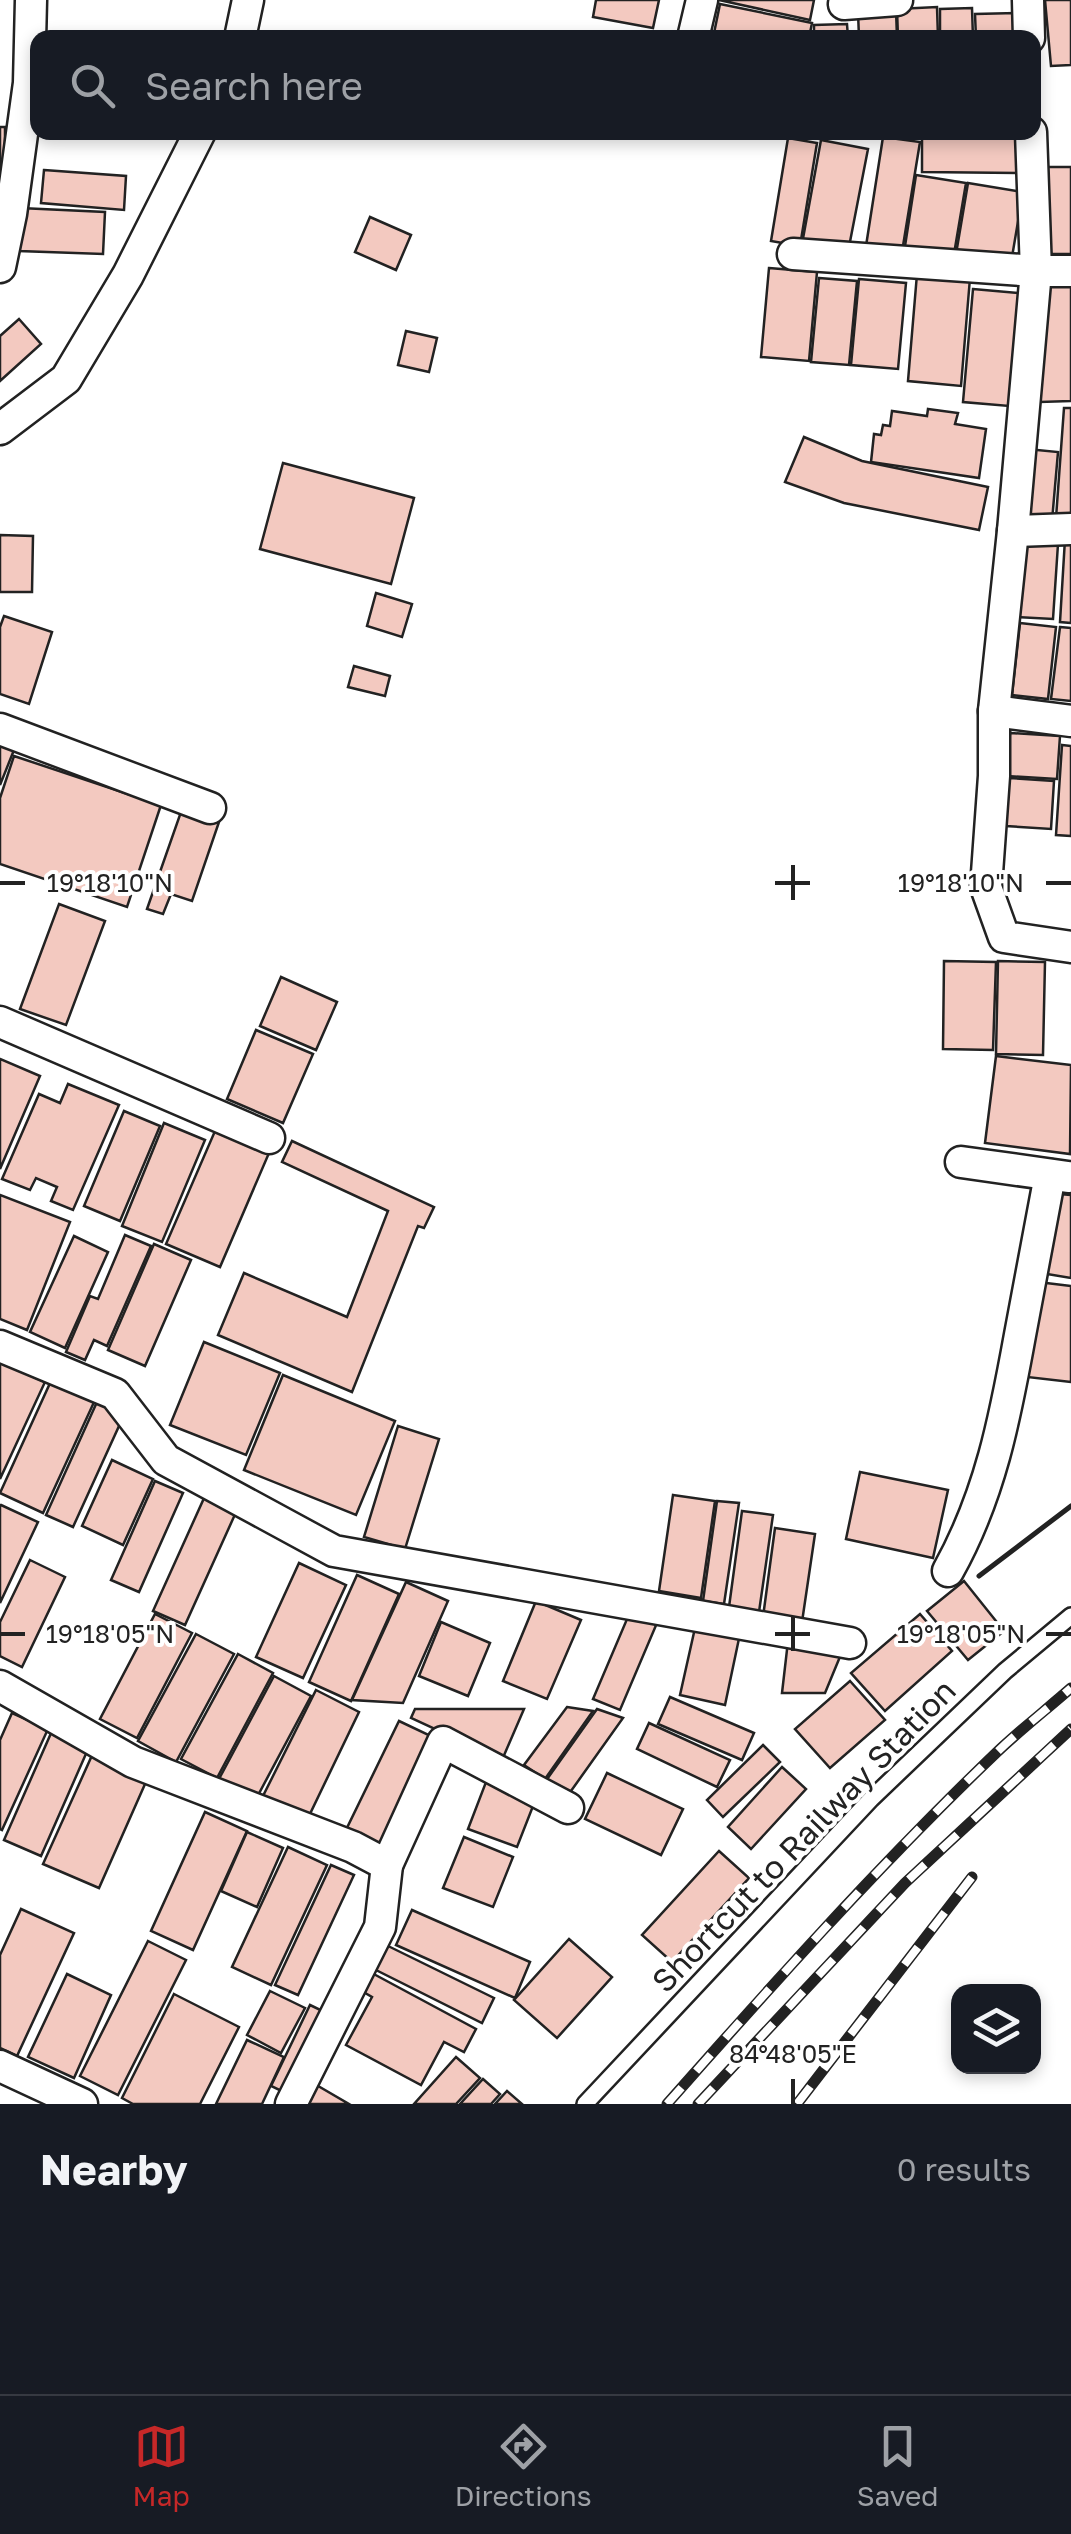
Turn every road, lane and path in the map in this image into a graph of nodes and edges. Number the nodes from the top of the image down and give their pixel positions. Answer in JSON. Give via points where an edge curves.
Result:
{"nodes":[{"id":1,"x":31,"y":0,"type":"edge"},
{"id":2,"x":248,"y":0,"type":"edge"},
{"id":3,"x":702,"y":0,"type":"edge"},
{"id":4,"x":896,"y":0,"type":"edge"},
{"id":5,"x":1028,"y":0,"type":"edge"},
{"id":6,"x":844,"y":4,"type":"dead end"},
{"id":7,"x":30,"y":30,"type":"edge"},
{"id":8,"x":242,"y":30,"type":"edge"},
{"id":9,"x":696,"y":30,"type":"edge"},
{"id":10,"x":1029,"y":30,"type":"edge"},
{"id":11,"x":30,"y":41,"type":"edge"},
{"id":12,"x":196,"y":140,"type":"edge"},
{"id":13,"x":1032,"y":140,"type":"edge"},
{"id":14,"x":793,"y":254,"type":"dead end"},
{"id":15,"x":0,"y":267,"type":"edge"},
{"id":16,"x":1071,"y":270,"type":"edge"},
{"id":17,"x":1036,"y":271,"type":"junction"},
{"id":18,"x":0,"y":429,"type":"edge"},
{"id":19,"x":1071,"y":528,"type":"edge"},
{"id":20,"x":1014,"y":531,"type":"junction"},
{"id":21,"x":994,"y":711,"type":"junction"},
{"id":22,"x":1071,"y":721,"type":"edge"},
{"id":23,"x":0,"y":729,"type":"edge"},
{"id":24,"x":210,"y":808,"type":"dead end"},
{"id":25,"x":1071,"y":948,"type":"edge"},
{"id":26,"x":0,"y":1022,"type":"edge"},
{"id":27,"x":269,"y":1138,"type":"dead end"},
{"id":28,"x":960,"y":1162,"type":"dead end"},
{"id":29,"x":1061,"y":1176,"type":"edge"},
{"id":30,"x":0,"y":1346,"type":"edge"},
{"id":31,"x":948,"y":1571,"type":"dead end"},
{"id":32,"x":1071,"y":1616,"type":"edge"},
{"id":33,"x":850,"y":1644,"type":"dead end"},
{"id":34,"x":0,"y":1686,"type":"edge"},
{"id":35,"x":568,"y":1808,"type":"dead end"},
{"id":36,"x":387,"y":1865,"type":"junction"},
{"id":37,"x":0,"y":2066,"type":"edge"},
{"id":38,"x":82,"y":2104,"type":"edge"},
{"id":39,"x":292,"y":2104,"type":"edge"},
{"id":40,"x":586,"y":2104,"type":"edge"}],
"edges":[{"from":1,"to":7,"type":"street"},
{"from":2,"to":8,"type":"street"},
{"from":3,"to":9,"type":"street"},
{"from":4,"to":6,"type":"street"},
{"from":5,"to":10,"type":"street"},
{"from":11,"to":15,"type":"street"},
{"from":12,"to":18,"type":"street","via":[[66,379]]},
{"from":13,"to":17,"type":"street"},
{"from":14,"to":17,"type":"street"},
{"from":16,"to":17,"type":"street"},
{"from":17,"to":20,"type":"street"},
{"from":19,"to":20,"type":"street"},
{"from":20,"to":21,"type":"street"},
{"from":21,"to":22,"type":"street"},
{"from":21,"to":25,"type":"street","via":[[986,887],[1004,937]]},
{"from":23,"to":24,"type":"street"},
{"from":26,"to":27,"type":"street"},
{"from":28,"to":29,"type":"street"},
{"from":29,"to":31,"type":"street","via":[[987,1485]]},
{"from":30,"to":33,"type":"street","via":[[114,1394],[166,1460],[334,1551]]},
{"from":32,"to":40,"type":"lane","name":"Shortcut to Railway Station","via":[[871,1799]]},
{"from":34,"to":36,"type":"street","via":[[133,1762]]},
{"from":35,"to":36,"type":"street","via":[[443,1742]]},
{"from":36,"to":39,"type":"street","via":[[380,1927]]},
{"from":37,"to":38,"type":"street"}]}
